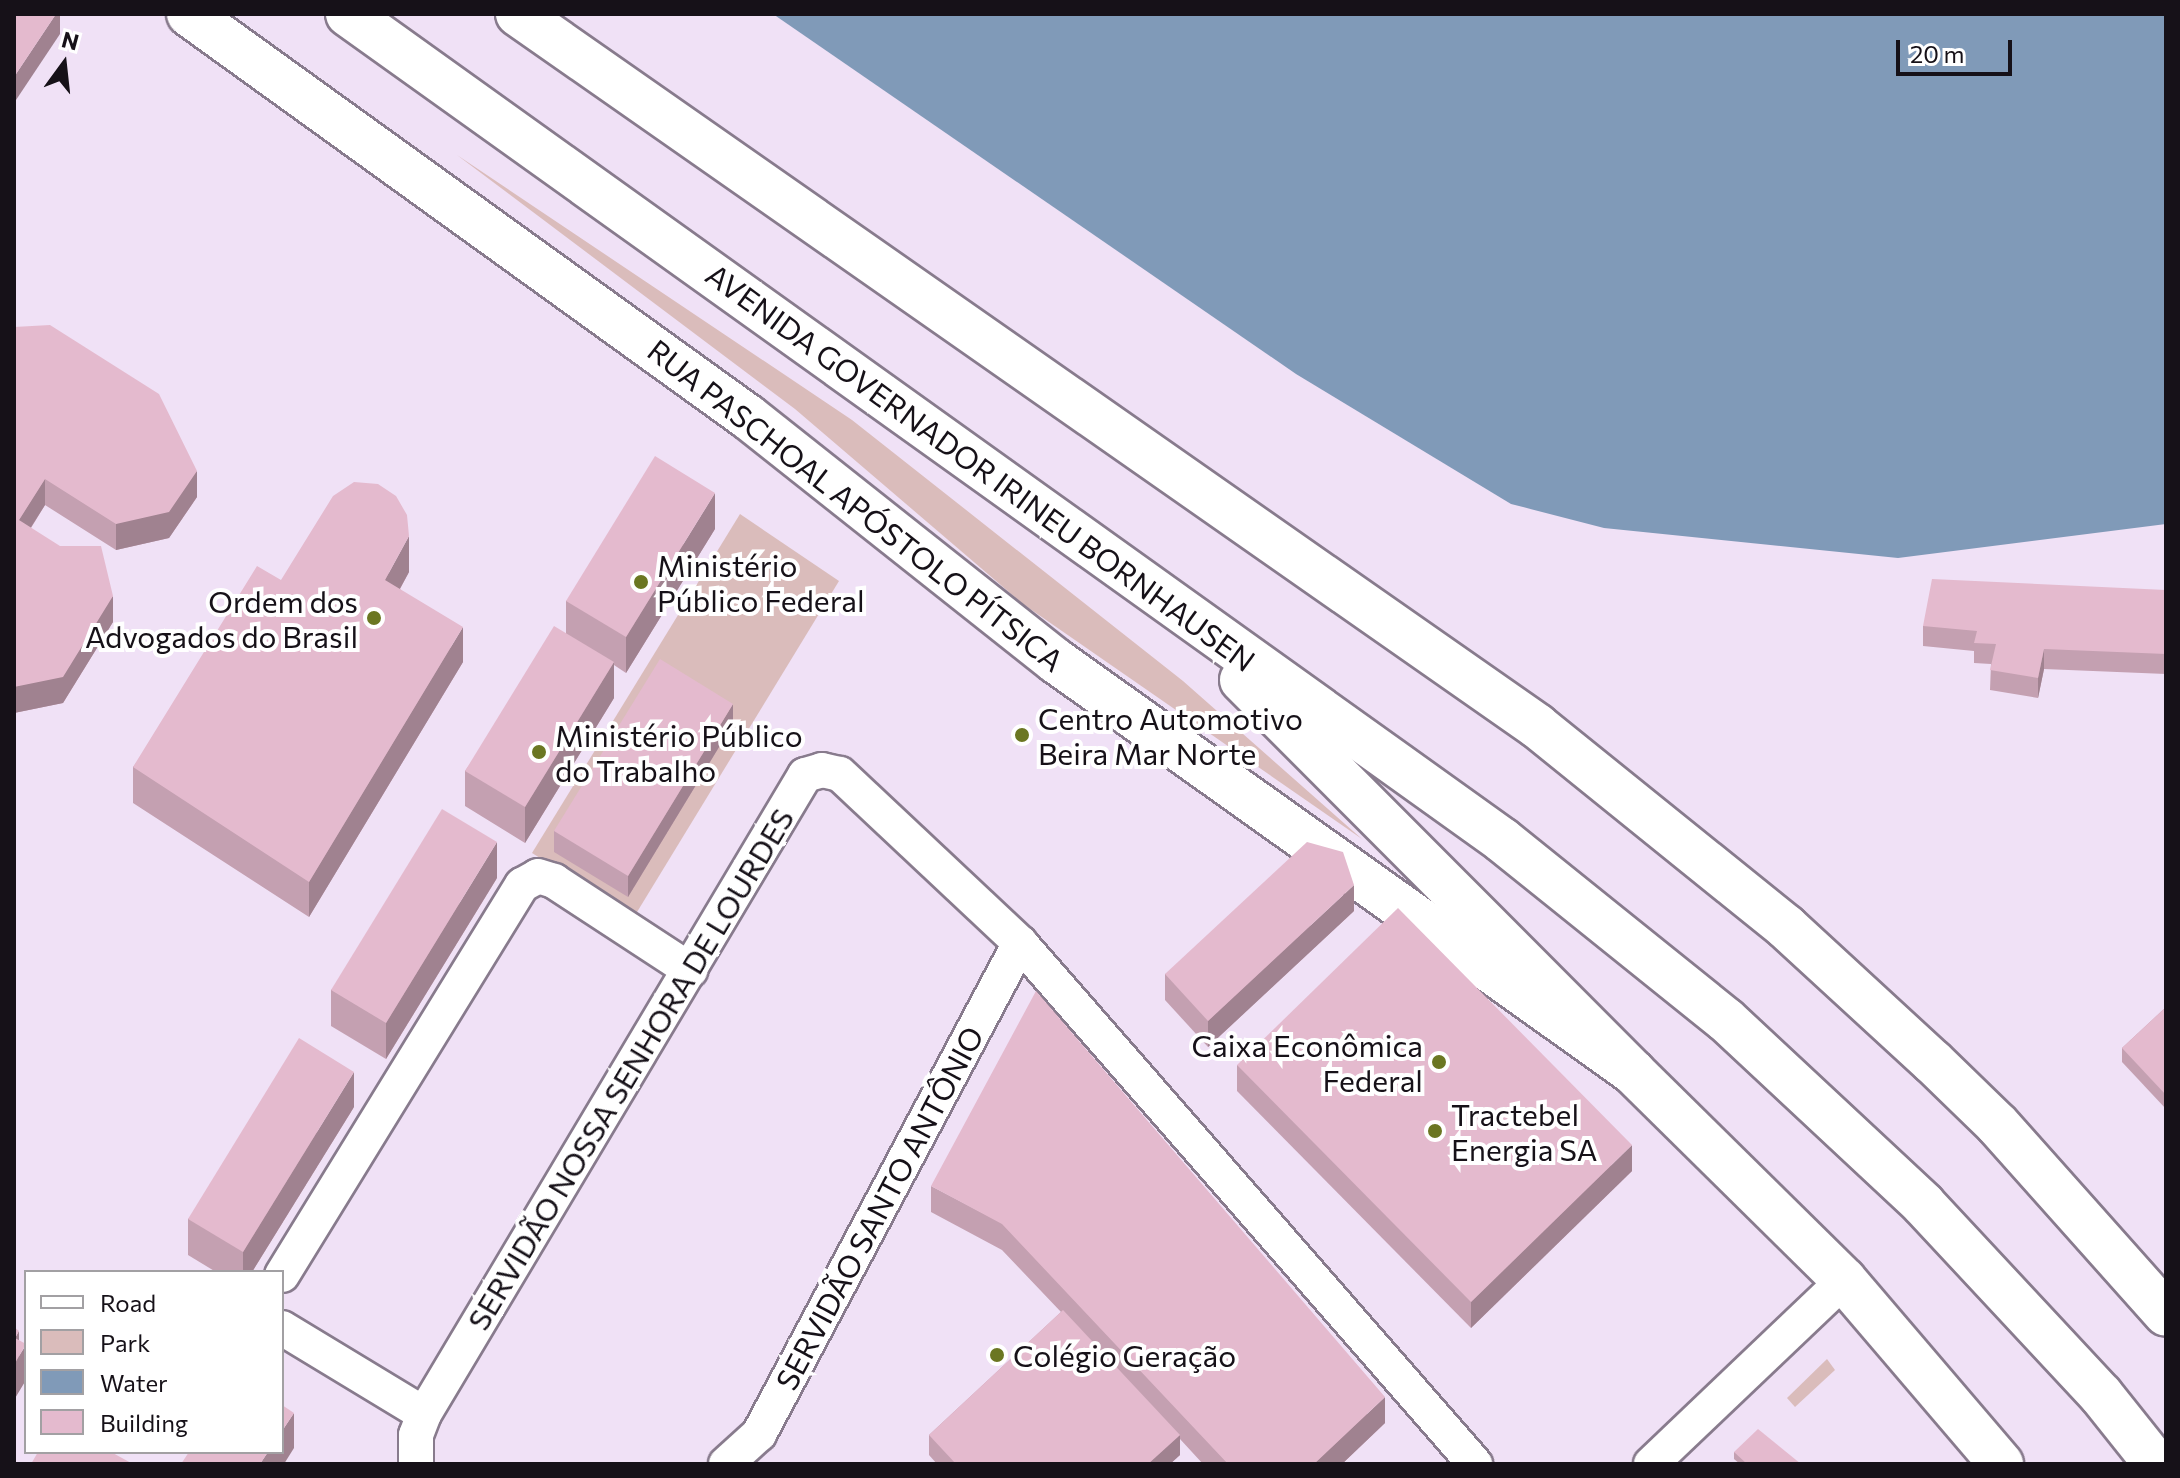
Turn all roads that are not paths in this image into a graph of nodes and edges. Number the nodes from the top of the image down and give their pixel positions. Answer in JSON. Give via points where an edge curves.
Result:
{"nodes":[{"id":1,"x":189,"y":14,"type":"edge"},
{"id":2,"x":348,"y":14,"type":"edge"},
{"id":3,"x":518,"y":14,"type":"edge"},
{"id":4,"x":1153,"y":591,"type":"junction"},
{"id":5,"x":1020,"y":943,"type":"junction"},
{"id":6,"x":690,"y":970,"type":"junction"},
{"id":7,"x":1633,"y":1072,"type":"junction"},
{"id":8,"x":284,"y":1272,"type":"edge"},
{"id":9,"x":1844,"y":1280,"type":"junction"},
{"id":10,"x":2166,"y":1314,"type":"edge"},
{"id":11,"x":284,"y":1329,"type":"edge"},
{"id":12,"x":424,"y":1414,"type":"junction"},
{"id":13,"x":416,"y":1464,"type":"edge"},
{"id":14,"x":726,"y":1464,"type":"edge"},
{"id":15,"x":1475,"y":1464,"type":"edge"},
{"id":16,"x":1651,"y":1464,"type":"edge"},
{"id":17,"x":2001,"y":1464,"type":"edge"},
{"id":18,"x":2156,"y":1464,"type":"edge"}],
"edges":[{"from":1,"to":7,"type":"main road","name":"RUA PASCHOAL APÓSTOLO PÍTSICA","via":[[735,407],[1056,661]]},
{"from":2,"to":4,"type":"main road","name":"AVENIDA GOVERNADOR IRINEU BORNHAUSEN"},
{"from":3,"to":10,"type":"main road","via":[[1537,726],[1786,927],[1933,1062],[1997,1124]]},
{"from":4,"to":7,"type":"main road"},
{"from":4,"to":18,"type":"main road","name":"AVENIDA GOVERNADOR IRINEU BORNHAUSEN","via":[[1502,840],[1726,1020],[1923,1204],[2101,1395]]},
{"from":5,"to":6,"type":"street","name":"SERVIDÃO NOSSA SENHORA DE LOURDES","via":[[840,774],[822,770],[805,775]]},
{"from":5,"to":14,"type":"street","name":"SERVIDÃO SANTO ANTÔNIO","via":[[759,1434]]},
{"from":5,"to":15,"type":"street","name":"SERVIDÃO NOSSA SENHORA DE LOURDES"},
{"from":6,"to":8,"type":"street","via":[[554,881],[538,876],[522,885]]},
{"from":6,"to":12,"type":"street","name":"SERVIDÃO NOSSA SENHORA DE LOURDES"},
{"from":7,"to":9,"type":"main road","name":"RUA PASCHOAL APÓSTOLO PÍTSICA"},
{"from":9,"to":16,"type":"street"},
{"from":9,"to":17,"type":"main road","name":"RUA PASCHOAL APÓSTOLO PÍTSICA"},
{"from":11,"to":12,"type":"street"},
{"from":12,"to":13,"type":"street","name":"SERVIDÃO NOSSA SENHORA DE LOURDES","via":[[416,1435]]}]}
